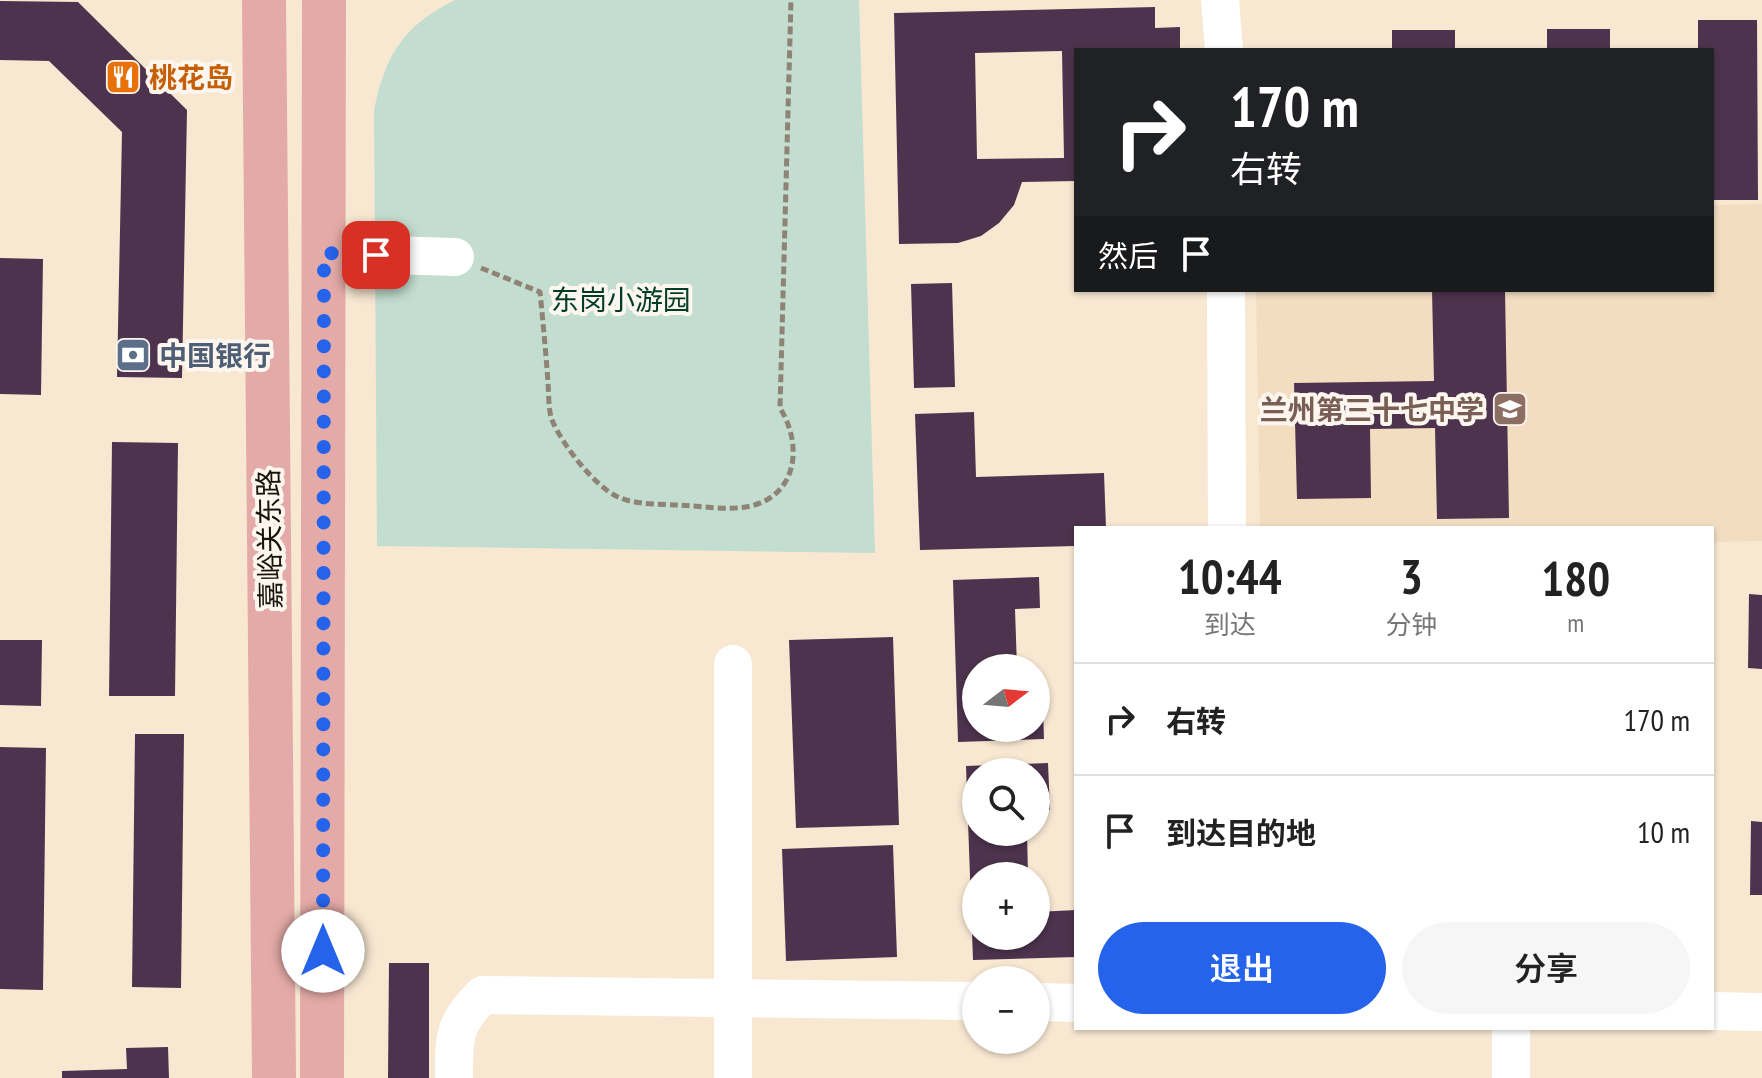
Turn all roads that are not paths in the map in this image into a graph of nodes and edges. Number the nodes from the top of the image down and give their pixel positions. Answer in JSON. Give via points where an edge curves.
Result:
{"nodes":[{"id":1,"x":264,"y":0,"type":"edge"},
{"id":2,"x":324,"y":0,"type":"edge"},
{"id":3,"x":1220,"y":0,"type":"edge"},
{"id":4,"x":1224,"y":48,"type":"edge"},
{"id":5,"x":324,"y":253,"type":"junction"},
{"id":6,"x":455,"y":257,"type":"road end"},
{"id":7,"x":1226,"y":292,"type":"edge"},
{"id":8,"x":1227,"y":526,"type":"edge"},
{"id":9,"x":733,"y":664,"type":"dead end"},
{"id":10,"x":733,"y":998,"type":"junction"},
{"id":11,"x":962,"y":1001,"type":"edge"},
{"id":12,"x":1050,"y":1002,"type":"edge"},
{"id":13,"x":1074,"y":1003,"type":"edge"},
{"id":14,"x":1714,"y":1011,"type":"edge"},
{"id":15,"x":1762,"y":1012,"type":"edge"},
{"id":16,"x":1511,"y":1030,"type":"edge"},
{"id":17,"x":274,"y":1078,"type":"edge"},
{"id":18,"x":322,"y":1078,"type":"edge"},
{"id":19,"x":454,"y":1078,"type":"edge"},
{"id":20,"x":733,"y":1078,"type":"edge"},
{"id":21,"x":1511,"y":1078,"type":"edge"}],
"edges":[{"from":1,"to":17,"type":"main road","name":"嘉峪关东路"},
{"from":2,"to":5,"type":"main road","name":"嘉峪关东路"},
{"from":3,"to":4,"type":"street"},
{"from":5,"to":6,"type":"street"},
{"from":5,"to":18,"type":"main road","name":"嘉峪关东路"},
{"from":7,"to":8,"type":"street"},
{"from":9,"to":10,"type":"street"},
{"from":10,"to":11,"type":"street"},
{"from":10,"to":19,"type":"street","via":[[483,995],[463,1015],[454,1037]]},
{"from":10,"to":20,"type":"street"},
{"from":12,"to":13,"type":"street"},
{"from":14,"to":15,"type":"street"},
{"from":16,"to":21,"type":"street"}]}
